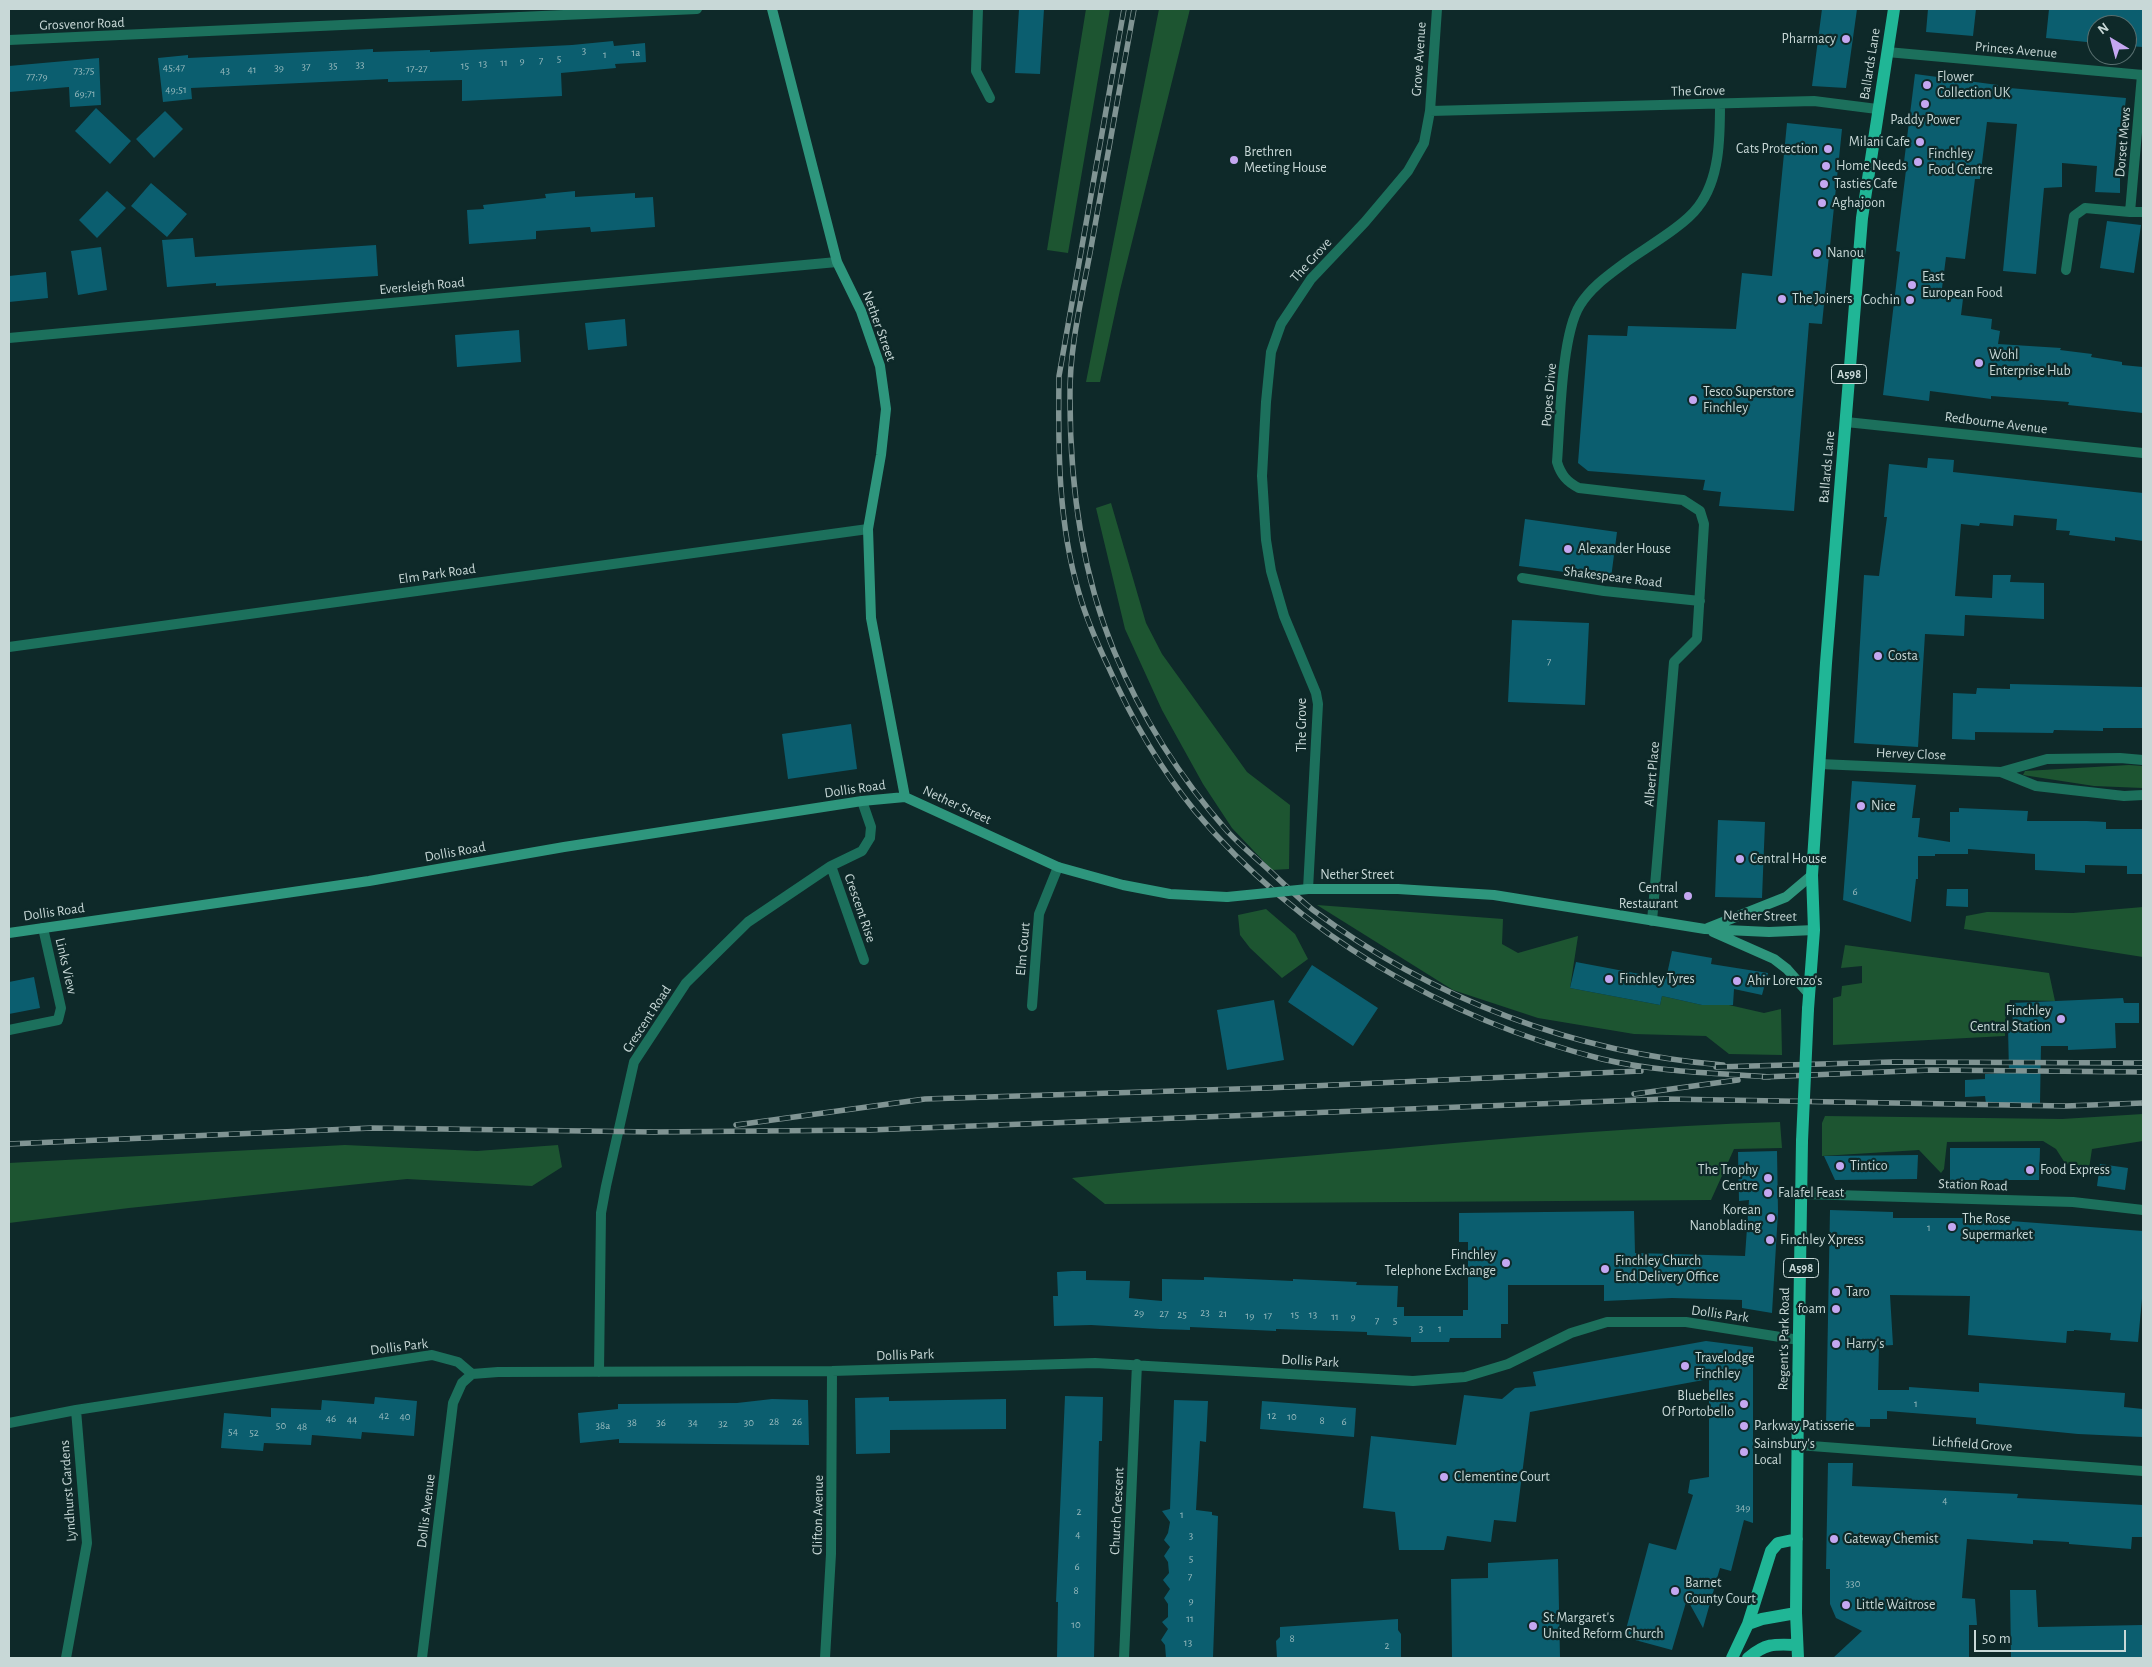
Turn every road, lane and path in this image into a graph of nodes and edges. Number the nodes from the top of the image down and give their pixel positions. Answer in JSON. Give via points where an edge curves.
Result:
{"nodes":[{"id":1,"x":697,"y":9,"type":"edge"},
{"id":2,"x":772,"y":9,"type":"edge"},
{"id":3,"x":978,"y":9,"type":"edge"},
{"id":4,"x":1437,"y":9,"type":"edge"},
{"id":5,"x":1894,"y":9,"type":"edge"},
{"id":6,"x":9,"y":40,"type":"edge"},
{"id":7,"x":1887,"y":52,"type":"junction"},
{"id":8,"x":2143,"y":75,"type":"edge"},
{"id":9,"x":990,"y":98,"type":"dead end"},
{"id":10,"x":1720,"y":104,"type":"junction"},
{"id":11,"x":1877,"y":109,"type":"junction"},
{"id":12,"x":1430,"y":111,"type":"junction"},
{"id":13,"x":2130,"y":212,"type":"junction"},
{"id":14,"x":2143,"y":212,"type":"edge"},
{"id":15,"x":837,"y":262,"type":"junction"},
{"id":16,"x":2066,"y":270,"type":"dead end"},
{"id":17,"x":9,"y":338,"type":"edge"},
{"id":18,"x":1846,"y":422,"type":"junction"},
{"id":19,"x":2143,"y":453,"type":"edge"},
{"id":20,"x":868,"y":529,"type":"junction"},
{"id":21,"x":1522,"y":578,"type":"dead end"},
{"id":22,"x":1700,"y":602,"type":"junction"},
{"id":23,"x":1697,"y":639,"type":"joint"},
{"id":24,"x":9,"y":647,"type":"edge"},
{"id":25,"x":2143,"y":760,"type":"edge"},
{"id":26,"x":1820,"y":764,"type":"junction"},
{"id":27,"x":2001,"y":772,"type":"junction"},
{"id":28,"x":2143,"y":795,"type":"edge"},
{"id":29,"x":905,"y":797,"type":"junction"},
{"id":30,"x":862,"y":801,"type":"junction"},
{"id":31,"x":831,"y":866,"type":"junction"},
{"id":32,"x":1058,"y":867,"type":"junction"},
{"id":33,"x":1812,"y":875,"type":"junction"},
{"id":34,"x":1308,"y":889,"type":"junction"},
{"id":35,"x":1652,"y":921,"type":"junction"},
{"id":36,"x":43,"y":928,"type":"junction"},
{"id":37,"x":1705,"y":929,"type":"junction"},
{"id":38,"x":1814,"y":930,"type":"junction"},
{"id":39,"x":9,"y":933,"type":"edge"},
{"id":40,"x":864,"y":960,"type":"dead end"},
{"id":41,"x":1809,"y":994,"type":"junction"},
{"id":42,"x":1032,"y":1006,"type":"dead end"},
{"id":43,"x":9,"y":1030,"type":"edge"},
{"id":44,"x":1802,"y":1194,"type":"junction"},
{"id":45,"x":2143,"y":1210,"type":"edge"},
{"id":46,"x":1799,"y":1340,"type":"junction"},
{"id":47,"x":1137,"y":1364,"type":"junction"},
{"id":48,"x":832,"y":1371,"type":"junction"},
{"id":49,"x":599,"y":1372,"type":"junction"},
{"id":50,"x":472,"y":1374,"type":"junction"},
{"id":51,"x":76,"y":1410,"type":"junction"},
{"id":52,"x":9,"y":1423,"type":"edge"},
{"id":53,"x":1798,"y":1445,"type":"junction"},
{"id":54,"x":2143,"y":1471,"type":"edge"},
{"id":55,"x":1797,"y":1539,"type":"junction"},
{"id":56,"x":1796,"y":1613,"type":"junction"},
{"id":57,"x":1748,"y":1624,"type":"junction"},
{"id":58,"x":1797,"y":1644,"type":"junction"},
{"id":59,"x":66,"y":1658,"type":"edge"},
{"id":60,"x":422,"y":1658,"type":"edge"},
{"id":61,"x":824,"y":1658,"type":"edge"},
{"id":62,"x":1124,"y":1658,"type":"edge"},
{"id":63,"x":1732,"y":1658,"type":"edge"},
{"id":64,"x":1748,"y":1658,"type":"edge"},
{"id":65,"x":1798,"y":1658,"type":"edge"}],
"edges":[{"from":1,"to":6,"type":"street","name":"Grosvenor Road"},
{"from":2,"to":15,"type":"main road","name":"Nether Street"},
{"from":3,"to":9,"type":"street","via":[[976,71]]},
{"from":4,"to":12,"type":"street","name":"Grove Avenue"},
{"from":5,"to":7,"type":"main road","name":"Ballards Lane","number":"A598"},
{"from":7,"to":8,"type":"street","name":"Princes Avenue"},
{"from":7,"to":11,"type":"main road","name":"Ballards Lane","number":"A598"},
{"from":8,"to":13,"type":"street","name":"Dorset Mews"},
{"from":10,"to":11,"type":"street","name":"The Grove","via":[[1814,101]]},
{"from":10,"to":12,"type":"street","name":"The Grove"},
{"from":10,"to":22,"type":"street","name":"Popes Drive","via":[[1720,138],[1711,183],[1698,208],[1596,284],[1579,306],[1566,349],[1557,462],[1560,473],[1579,488],[1683,500],[1700,511],[1704,524]]},
{"from":11,"to":18,"type":"main road","name":"Ballards Lane","number":"A598","via":[[1862,218]]},
{"from":12,"to":34,"type":"street","name":"The Grove","via":[[1424,143],[1408,171],[1311,278],[1281,324],[1271,352],[1262,476],[1266,540],[1284,616],[1318,704]]},
{"from":13,"to":14,"type":"street"},
{"from":13,"to":16,"type":"street","via":[[2085,208],[2074,216]]},
{"from":15,"to":17,"type":"street","name":"Eversleigh Road"},
{"from":15,"to":20,"type":"main road","name":"Nether Street","via":[[861,311],[880,366],[886,410]]},
{"from":18,"to":19,"type":"street","name":"Redbourne Avenue"},
{"from":18,"to":26,"type":"main road","name":"Ballards Lane","number":"A598"},
{"from":20,"to":24,"type":"street","name":"Elm Park Road"},
{"from":20,"to":29,"type":"main road","name":"Nether Street","via":[[871,618]]},
{"from":21,"to":22,"type":"street","name":"Shakespeare Road"},
{"from":22,"to":23,"type":"street","name":"Popes Drive"},
{"from":23,"to":35,"type":"street","name":"Albert Place","via":[[1674,662]]},
{"from":25,"to":27,"type":"street","name":"Hervey Close","via":[[2047,759]]},
{"from":26,"to":27,"type":"street","name":"Hervey Close"},
{"from":26,"to":33,"type":"main road","name":"Ballards Lane","number":"A598"},
{"from":27,"to":28,"type":"street","name":"Hervey Close","via":[[2036,786],[2124,796]]},
{"from":29,"to":30,"type":"main road","name":"Dollis Road"},
{"from":29,"to":32,"type":"main road","name":"Nether Street"},
{"from":30,"to":31,"type":"street","name":"Crescent Road","via":[[871,828],[870,838],[862,850]]},
{"from":30,"to":36,"type":"main road","name":"Dollis Road","via":[[369,881]]},
{"from":31,"to":40,"type":"street","name":"Crescent Rise"},
{"from":31,"to":49,"type":"street","name":"Crescent Road","via":[[748,922],[686,983],[634,1062],[601,1213]]},
{"from":32,"to":34,"type":"main road","name":"Nether Street","bridge":true,"via":[[1170,894],[1226,897]]},
{"from":32,"to":42,"type":"street","name":"Elm Court","via":[[1039,914]]},
{"from":33,"to":37,"type":"main road","via":[[1786,897]]},
{"from":33,"to":38,"type":"main road","name":"Ballards Lane","number":"A598"},
{"from":34,"to":35,"type":"main road","name":"Nether Street","via":[[1398,889],[1494,895]]},
{"from":35,"to":37,"type":"main road","name":"Nether Street"},
{"from":36,"to":39,"type":"main road","name":"Dollis Road"},
{"from":36,"to":43,"type":"street","name":"Links View","via":[[61,1008],[58,1020]]},
{"from":37,"to":38,"type":"main road","name":"Nether Street"},
{"from":37,"to":41,"type":"main road","name":"Nether Street","via":[[1774,959]]},
{"from":38,"to":41,"type":"main road","name":"Regent's Park Road","number":"A598"},
{"from":41,"to":44,"type":"main road","name":"Regent's Park Road","number":"A598","bridge":true},
{"from":44,"to":45,"type":"street","name":"Station Road","via":[[2073,1202]]},
{"from":44,"to":46,"type":"main road","name":"Regent's Park Road","number":"A598"},
{"from":46,"to":47,"type":"street","name":"Dollis Park","via":[[1686,1322],[1607,1322],[1571,1333],[1508,1364],[1465,1377],[1412,1381]]},
{"from":46,"to":53,"type":"main road","name":"Regent's Park Road","number":"A598"},
{"from":47,"to":48,"type":"street","name":"Dollis Park"},
{"from":47,"to":62,"type":"street","name":"Church Crescent"},
{"from":48,"to":49,"type":"street","name":"Dollis Park"},
{"from":48,"to":61,"type":"street","name":"Clifton Avenue","via":[[831,1554]]},
{"from":49,"to":50,"type":"street","name":"Dollis Park"},
{"from":50,"to":51,"type":"street","name":"Dollis Park","via":[[458,1362],[432,1355]]},
{"from":50,"to":60,"type":"street","name":"Dollis Avenue","via":[[462,1383],[453,1403]]},
{"from":51,"to":52,"type":"street","name":"Dollis Park"},
{"from":51,"to":59,"type":"street","name":"Lyndhurst Gardens","via":[[87,1543]]},
{"from":53,"to":54,"type":"street","name":"Lichfield Grove"},
{"from":53,"to":55,"type":"main road","name":"Regent's Park Road","number":"A598"},
{"from":55,"to":56,"type":"main road","name":"Regent's Park Road","number":"A598"},
{"from":55,"to":57,"type":"main road","via":[[1778,1543],[1771,1551]]},
{"from":56,"to":57,"type":"main road"},
{"from":56,"to":58,"type":"main road","name":"Regent's Park Road","number":"A598"},
{"from":57,"to":63,"type":"main road"},
{"from":58,"to":64,"type":"main road","via":[[1774,1644]]},
{"from":58,"to":65,"type":"main road","name":"Regent's Park Road","number":"A598"}]}
